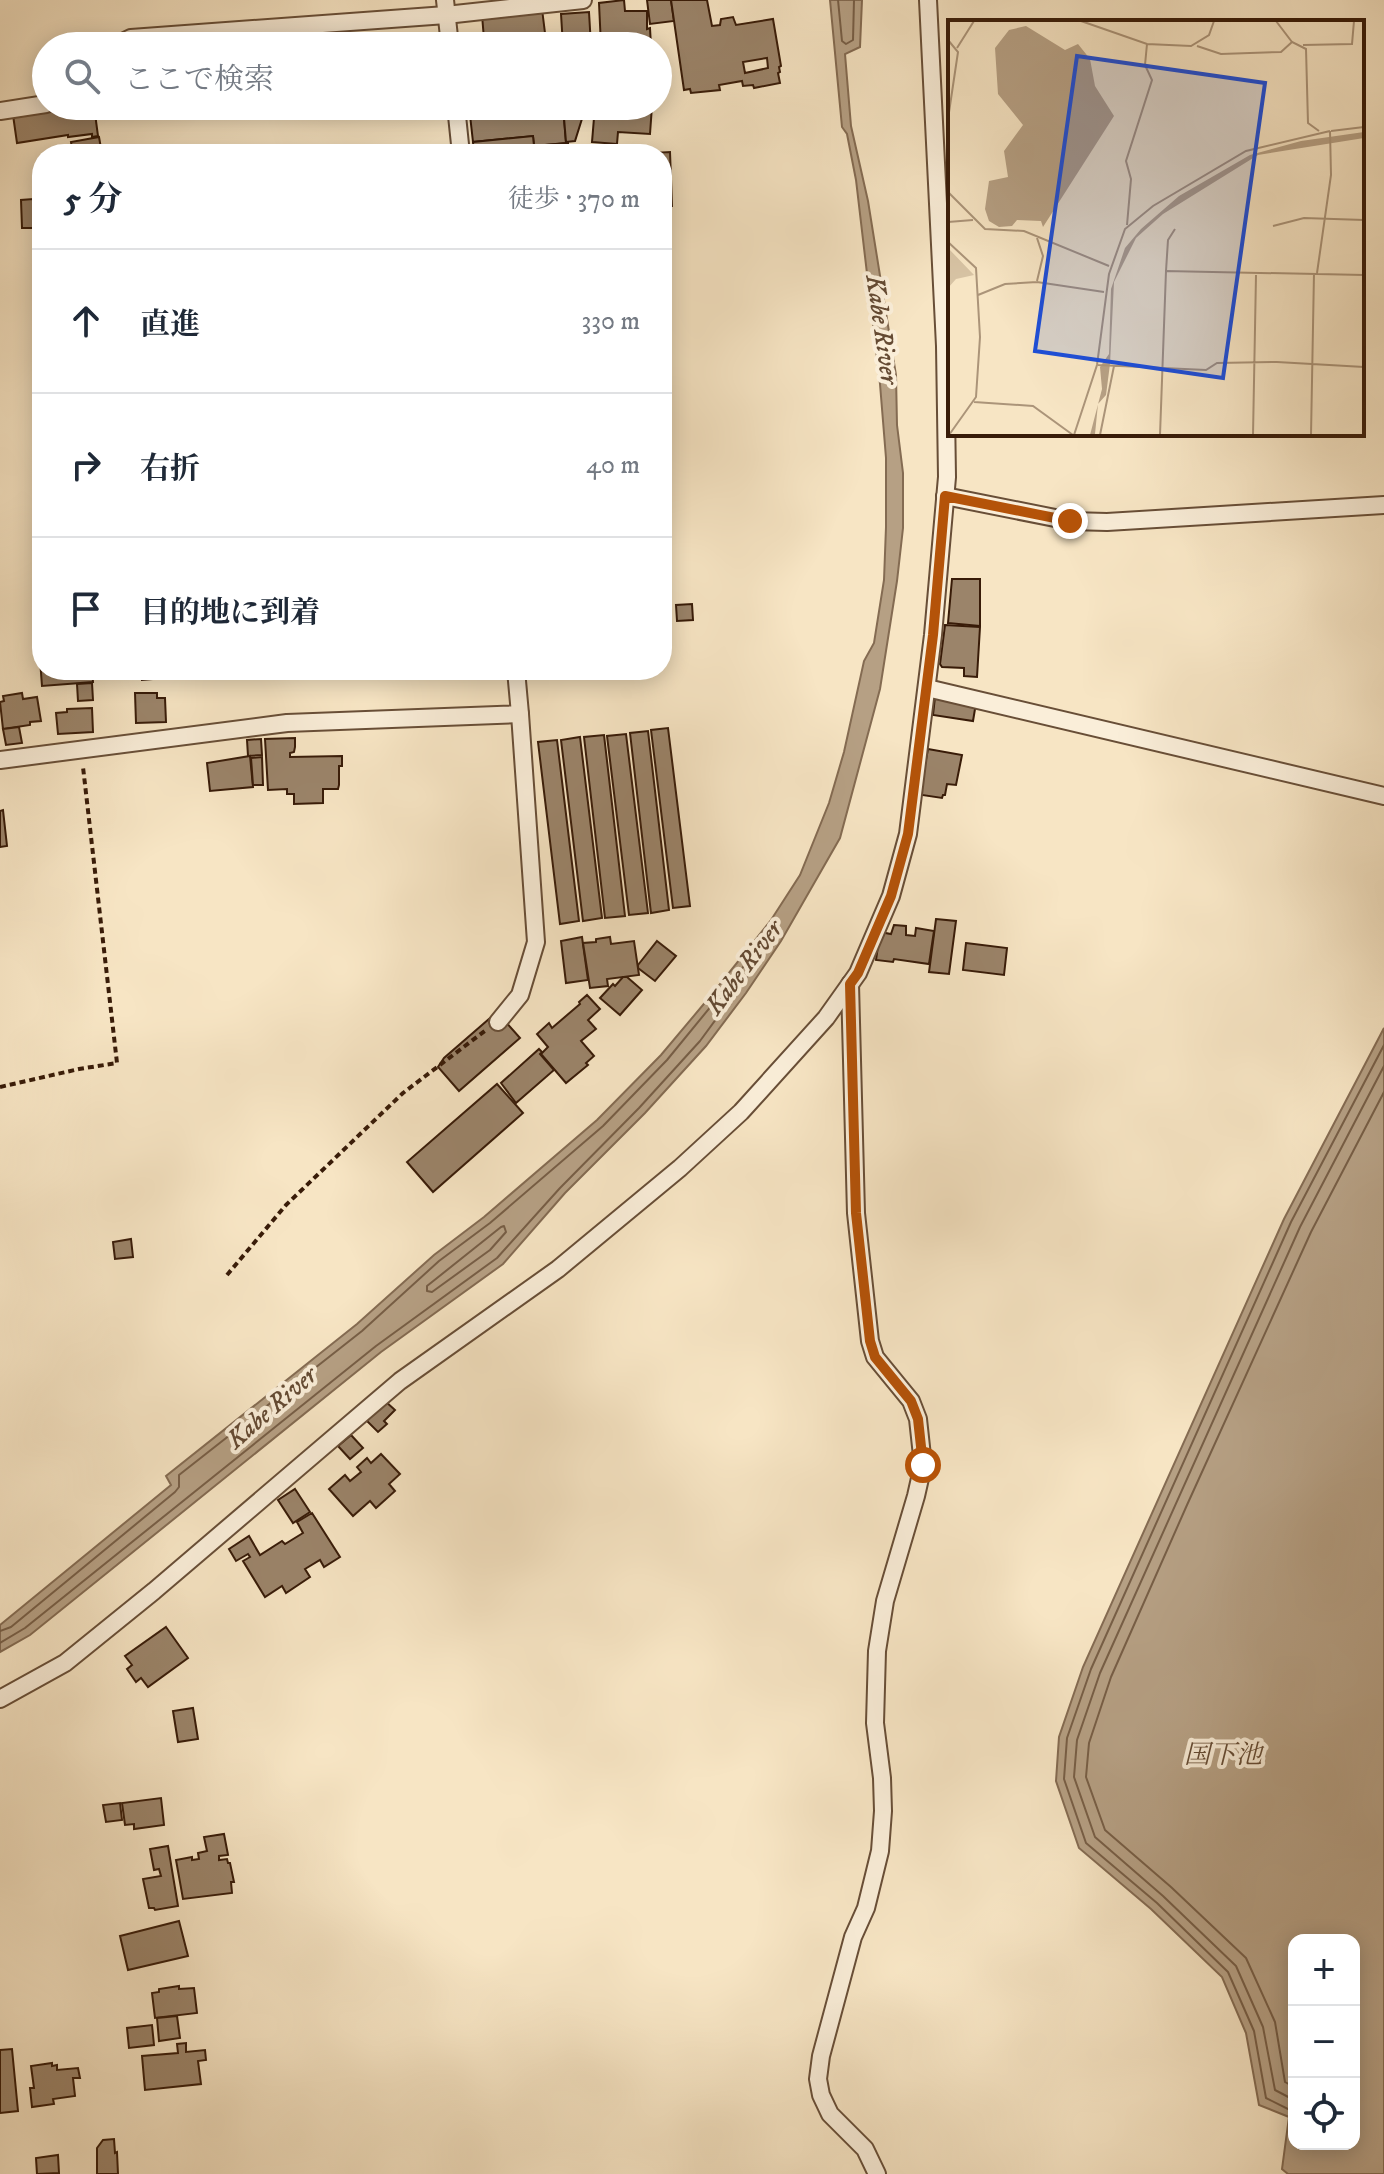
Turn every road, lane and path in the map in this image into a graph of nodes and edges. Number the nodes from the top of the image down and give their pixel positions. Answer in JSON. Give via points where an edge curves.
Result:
{"nodes":[{"id":1,"x":583,"y":0,"type":"edge"},
{"id":2,"x":928,"y":0,"type":"edge"},
{"id":3,"x":446,"y":7,"type":"edge"},
{"id":4,"x":192,"y":32,"type":"edge"},
{"id":5,"x":449,"y":32,"type":"edge"},
{"id":6,"x":32,"y":106,"type":"edge"},
{"id":7,"x":0,"y":111,"type":"edge"},
{"id":8,"x":457,"y":120,"type":"edge"},
{"id":9,"x":460,"y":144,"type":"edge"},
{"id":10,"x":945,"y":496,"type":"junction"},
{"id":11,"x":1384,"y":505,"type":"edge"},
{"id":12,"x":517,"y":680,"type":"edge"},
{"id":13,"x":927,"y":688,"type":"junction"},
{"id":14,"x":520,"y":714,"type":"junction"},
{"id":15,"x":81,"y":750,"type":"junction"},
{"id":16,"x":0,"y":760,"type":"edge"},
{"id":17,"x":1384,"y":796,"type":"edge"},
{"id":18,"x":850,"y":984,"type":"junction"},
{"id":19,"x":498,"y":1022,"type":"joint"},
{"id":20,"x":0,"y":1087,"type":"edge"},
{"id":21,"x":227,"y":1275,"type":"dead end"},
{"id":22,"x":0,"y":1699,"type":"edge"},
{"id":23,"x":877,"y":2174,"type":"edge"}],
"edges":[{"from":1,"to":3,"type":"street"},
{"from":2,"to":10,"type":"street","via":[[945,346]]},
{"from":3,"to":4,"type":"street"},
{"from":3,"to":5,"type":"street"},
{"from":6,"to":7,"type":"street"},
{"from":8,"to":9,"type":"street"},
{"from":10,"to":11,"type":"street","via":[[1070,521],[1107,522]]},
{"from":10,"to":13,"type":"street"},
{"from":12,"to":14,"type":"street"},
{"from":13,"to":17,"type":"street"},
{"from":13,"to":18,"type":"street","via":[[908,834],[891,896]]},
{"from":14,"to":15,"type":"street","via":[[287,723]]},
{"from":14,"to":19,"type":"street","via":[[536,942],[520,995]]},
{"from":15,"to":16,"type":"street"},
{"from":15,"to":20,"type":"path","via":[[117,1063]]},
{"from":18,"to":22,"type":"street","via":[[741,1112],[680,1168],[558,1269],[400,1381],[65,1663]]},
{"from":18,"to":23,"type":"street","via":[[856,1213],[870,1341],[875,1357],[911,1401],[923,1465],[885,1601],[877,1651],[880,1851],[818,2079],[830,2114],[865,2149]]},
{"from":19,"to":21,"type":"path","via":[[403,1093],[286,1205]]}]}
